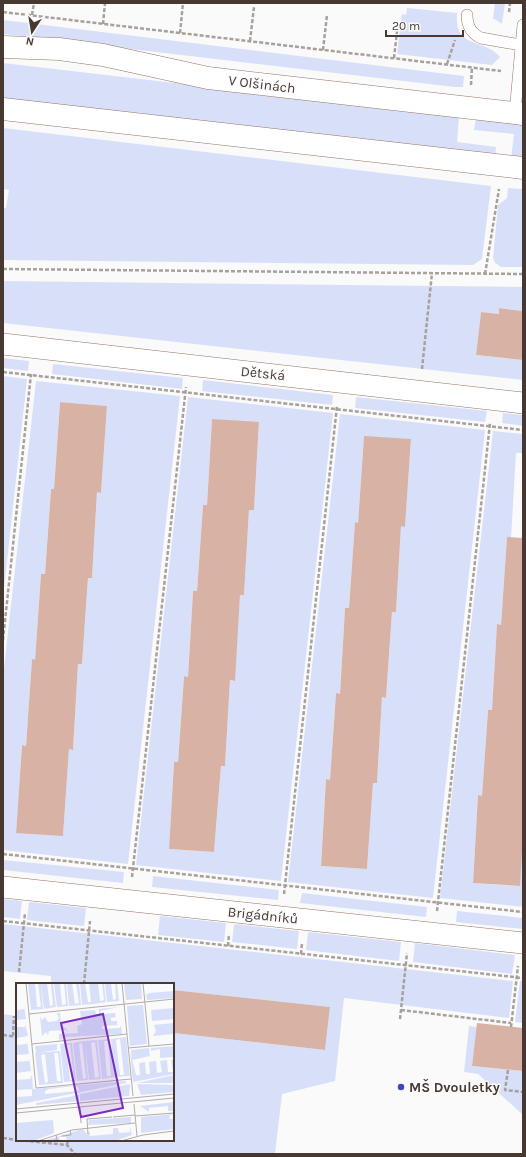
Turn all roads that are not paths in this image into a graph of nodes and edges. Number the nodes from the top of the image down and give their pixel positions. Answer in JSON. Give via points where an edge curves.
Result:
{"nodes":[{"id":1,"x":468,"y":15,"type":"dead end"},
{"id":2,"x":523,"y":25,"type":"edge"},
{"id":3,"x":521,"y":45,"type":"junction"},
{"id":4,"x":3,"y":47,"type":"edge"},
{"id":5,"x":3,"y":108,"type":"edge"},
{"id":6,"x":519,"y":114,"type":"edge"},
{"id":7,"x":523,"y":168,"type":"edge"},
{"id":8,"x":3,"y":344,"type":"edge"},
{"id":9,"x":523,"y":403,"type":"edge"},
{"id":10,"x":3,"y":887,"type":"edge"},
{"id":11,"x":522,"y":943,"type":"edge"}],
"edges":[{"from":1,"to":3,"type":"lane","via":[[467,24],[470,30],[481,38]]},
{"from":2,"to":3,"type":"lane"},
{"from":3,"to":6,"type":"lane"},
{"from":4,"to":6,"type":"main road","name":"V Olšinách","via":[[59,49],[103,55],[208,78]]},
{"from":5,"to":7,"type":"main road"},
{"from":8,"to":9,"type":"street","name":"Dětská"},
{"from":10,"to":11,"type":"street","name":"Brigádníků"}]}
